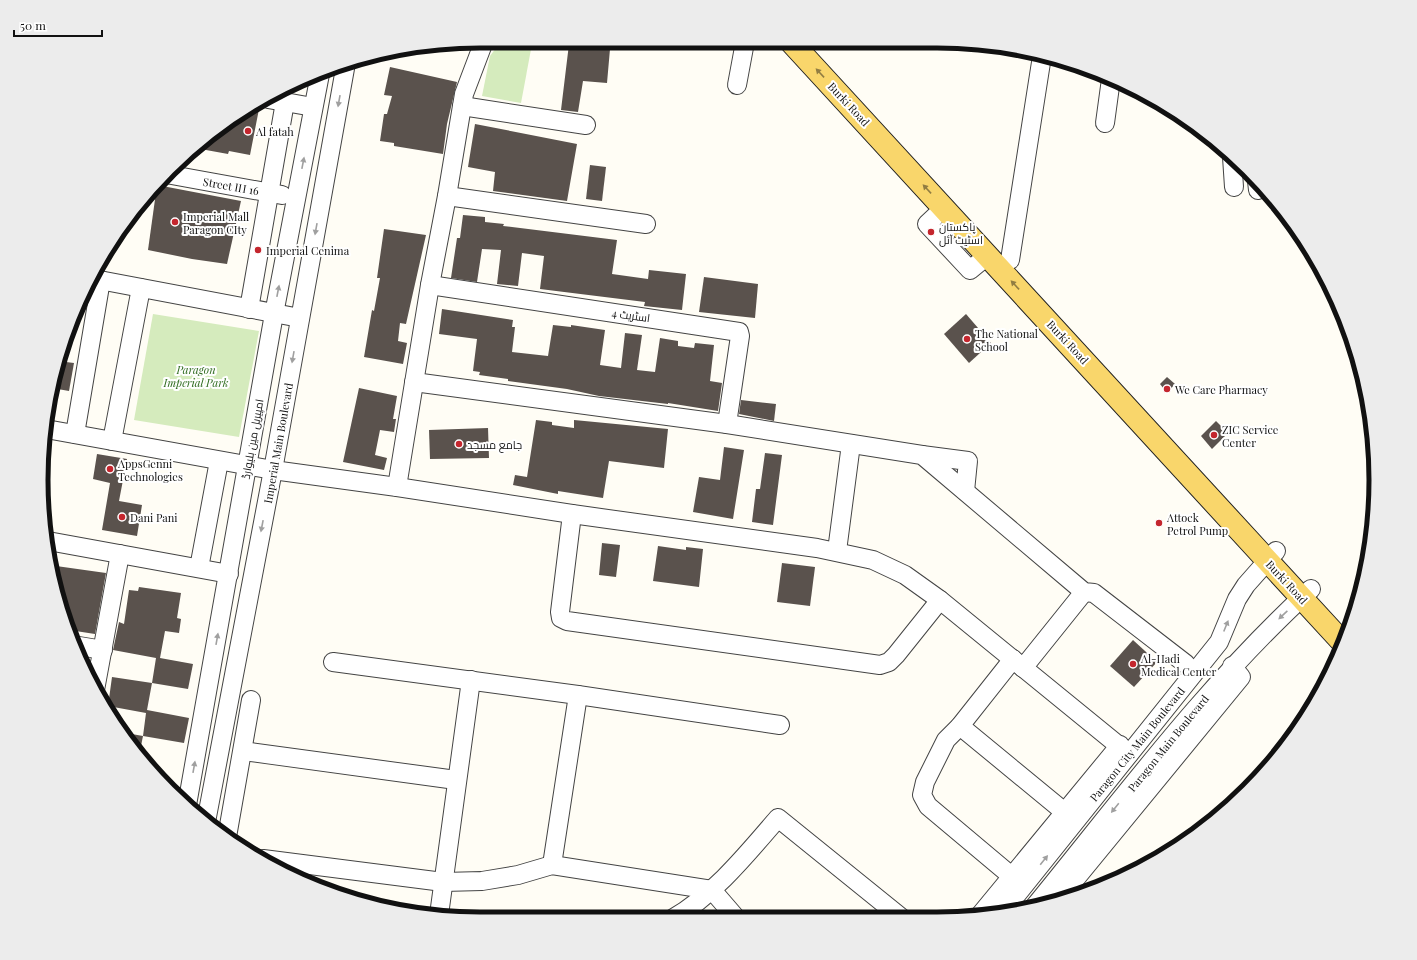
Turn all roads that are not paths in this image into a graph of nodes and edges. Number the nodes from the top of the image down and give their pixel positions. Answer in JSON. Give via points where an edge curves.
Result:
{"nodes":[{"id":1,"x":481,"y":48,"type":"edge"},
{"id":2,"x":744,"y":48,"type":"edge"},
{"id":3,"x":797,"y":48,"type":"edge"},
{"id":4,"x":816,"y":48,"type":"edge"},
{"id":5,"x":1041,"y":61,"type":"edge"},
{"id":6,"x":345,"y":70,"type":"edge"},
{"id":7,"x":319,"y":80,"type":"edge"},
{"id":8,"x":736,"y":85,"type":"dead end"},
{"id":9,"x":1110,"y":85,"type":"edge"},
{"id":10,"x":276,"y":101,"type":"edge"},
{"id":11,"x":462,"y":106,"type":"junction"},
{"id":12,"x":313,"y":107,"type":"junction"},
{"id":13,"x":1105,"y":123,"type":"dead end"},
{"id":14,"x":586,"y":125,"type":"dead end"},
{"id":15,"x":1233,"y":166,"type":"edge"},
{"id":16,"x":174,"y":176,"type":"edge"},
{"id":17,"x":1234,"y":187,"type":"dead end"},
{"id":18,"x":270,"y":193,"type":"junction"},
{"id":19,"x":448,"y":196,"type":"junction"},
{"id":20,"x":296,"y":198,"type":"junction"},
{"id":21,"x":646,"y":224,"type":"dead end"},
{"id":22,"x":1010,"y":260,"type":"junction"},
{"id":23,"x":97,"y":280,"type":"edge"},
{"id":24,"x":97,"y":282,"type":"edge"},
{"id":25,"x":430,"y":285,"type":"junction"},
{"id":26,"x":141,"y":288,"type":"junction"},
{"id":27,"x":249,"y":309,"type":"junction"},
{"id":28,"x":274,"y":314,"type":"junction"},
{"id":29,"x":300,"y":318,"type":"junction"},
{"id":30,"x":414,"y":382,"type":"junction"},
{"id":31,"x":727,"y":424,"type":"junction"},
{"id":32,"x":51,"y":430,"type":"edge"},
{"id":33,"x":74,"y":434,"type":"junction"},
{"id":34,"x":112,"y":441,"type":"junction"},
{"id":35,"x":851,"y":444,"type":"junction"},
{"id":36,"x":922,"y":455,"type":"junction"},
{"id":37,"x":219,"y":461,"type":"junction"},
{"id":38,"x":248,"y":465,"type":"junction"},
{"id":39,"x":273,"y":470,"type":"junction"},
{"id":40,"x":397,"y":487,"type":"junction"},
{"id":41,"x":965,"y":490,"type":"junction"},
{"id":42,"x":572,"y":514,"type":"junction"},
{"id":43,"x":53,"y":542,"type":"edge"},
{"id":44,"x":837,"y":551,"type":"junction"},
{"id":45,"x":120,"y":554,"type":"junction"},
{"id":46,"x":1271,"y":556,"type":"junction"},
{"id":47,"x":199,"y":568,"type":"junction"},
{"id":48,"x":229,"y":574,"type":"junction"},
{"id":49,"x":1084,"y":592,"type":"junction"},
{"id":50,"x":1306,"y":593,"type":"junction"},
{"id":51,"x":940,"y":600,"type":"junction"},
{"id":52,"x":1344,"y":625,"type":"edge"},
{"id":53,"x":1339,"y":637,"type":"edge"},
{"id":54,"x":82,"y":646,"type":"edge"},
{"id":55,"x":1216,"y":646,"type":"junction"},
{"id":56,"x":103,"y":650,"type":"junction"},
{"id":57,"x":333,"y":662,"type":"dead end"},
{"id":58,"x":1018,"y":664,"type":"junction"},
{"id":59,"x":1186,"y":664,"type":"junction"},
{"id":60,"x":97,"y":679,"type":"edge"},
{"id":61,"x":471,"y":680,"type":"junction"},
{"id":62,"x":578,"y":694,"type":"junction"},
{"id":63,"x":251,"y":700,"type":"dead end"},
{"id":64,"x":780,"y":725,"type":"dead end"},
{"id":65,"x":960,"y":726,"type":"junction"},
{"id":66,"x":1178,"y":742,"type":"junction"},
{"id":67,"x":243,"y":751,"type":"junction"},
{"id":68,"x":1124,"y":751,"type":"junction"},
{"id":69,"x":456,"y":780,"type":"junction"},
{"id":70,"x":188,"y":798,"type":"edge"},
{"id":71,"x":232,"y":813,"type":"junction"},
{"id":72,"x":207,"y":815,"type":"edge"},
{"id":73,"x":208,"y":816,"type":"edge"},
{"id":74,"x":1070,"y":817,"type":"junction"},
{"id":75,"x":228,"y":831,"type":"edge"},
{"id":76,"x":277,"y":861,"type":"edge"},
{"id":77,"x":552,"y":865,"type":"junction"},
{"id":78,"x":1018,"y":881,"type":"junction"},
{"id":79,"x":443,"y":882,"type":"junction"},
{"id":80,"x":712,"y":890,"type":"junction"},
{"id":81,"x":1064,"y":893,"type":"edge"},
{"id":82,"x":1041,"y":899,"type":"edge"},
{"id":83,"x":1005,"y":906,"type":"edge"},
{"id":84,"x":987,"y":909,"type":"edge"},
{"id":85,"x":440,"y":910,"type":"edge"},
{"id":86,"x":682,"y":912,"type":"edge"},
{"id":87,"x":731,"y":912,"type":"edge"},
{"id":88,"x":894,"y":912,"type":"edge"}],
"edges":[{"from":1,"to":11,"type":"street"},
{"from":2,"to":8,"type":"street"},
{"from":46,"to":3,"type":"main road","name":"Burki Road","one_way":true,"via":[[987,256]]},
{"from":4,"to":22,"type":"main road","name":"Burki Road"},
{"from":5,"to":22,"type":"street"},
{"from":6,"to":29,"type":"street","name":"Imperial Main Boulevard","one_way":true},
{"from":7,"to":12,"type":"street","name":"امپیریل مین بلیوارڈ"},
{"from":9,"to":13,"type":"street"},
{"from":10,"to":12,"type":"street"},
{"from":10,"to":18,"type":"street"},
{"from":11,"to":14,"type":"street"},
{"from":11,"to":19,"type":"street"},
{"from":20,"to":12,"type":"street","name":"امپیریل مین بلیوارڈ","one_way":true},
{"from":15,"to":17,"type":"street"},
{"from":16,"to":18,"type":"street","name":"Street IH 16"},
{"from":18,"to":20,"type":"street","name":"Street IH 16"},
{"from":18,"to":27,"type":"street"},
{"from":19,"to":21,"type":"street"},
{"from":19,"to":25,"type":"street"},
{"from":28,"to":20,"type":"street","name":"امپیریل مین بلیوارڈ","one_way":true},
{"from":22,"to":46,"type":"main road","name":"Burki Road"},
{"from":23,"to":26,"type":"street"},
{"from":24,"to":33,"type":"street"},
{"from":25,"to":30,"type":"street"},
{"from":25,"to":31,"type":"street","name":"اسٹریٹ 4","via":[[739,332]]},
{"from":26,"to":27,"type":"street"},
{"from":26,"to":34,"type":"street"},
{"from":27,"to":28,"type":"street"},
{"from":28,"to":29,"type":"street"},
{"from":28,"to":38,"type":"street","name":"امپیریل مین بلیوارڈ"},
{"from":29,"to":39,"type":"street","name":"Imperial Main Boulevard","one_way":true},
{"from":30,"to":31,"type":"street"},
{"from":30,"to":40,"type":"street"},
{"from":31,"to":35,"type":"street"},
{"from":32,"to":33,"type":"street"},
{"from":33,"to":34,"type":"street"},
{"from":34,"to":37,"type":"street"},
{"from":35,"to":36,"type":"street"},
{"from":35,"to":44,"type":"street"},
{"from":36,"to":41,"type":"street"},
{"from":36,"to":41,"type":"street","via":[[968,461]]},
{"from":37,"to":38,"type":"street"},
{"from":37,"to":47,"type":"street"},
{"from":38,"to":39,"type":"street"},
{"from":38,"to":48,"type":"street","name":"امپیریل مین بلیوارڈ"},
{"from":39,"to":40,"type":"street"},
{"from":39,"to":72,"type":"street","name":"Imperial Main Boulevard","one_way":true},
{"from":40,"to":42,"type":"street"},
{"from":41,"to":49,"type":"street"},
{"from":42,"to":44,"type":"street"},
{"from":42,"to":51,"type":"street","via":[[560,612],[560,618],[567,621],[880,665],[889,662],[896,655]]},
{"from":43,"to":45,"type":"street"},
{"from":44,"to":51,"type":"street","via":[[873,560],[900,572]]},
{"from":45,"to":47,"type":"street"},
{"from":45,"to":56,"type":"street"},
{"from":46,"to":50,"type":"main road","name":"Burki Road"},
{"from":55,"to":46,"type":"street","name":"Paragon City Main Boulevard","one_way":true,"via":[[1237,599]]},
{"from":47,"to":48,"type":"street"},
{"from":70,"to":48,"type":"street","name":"امپیریل مین بلیوارڈ","one_way":true},
{"from":49,"to":58,"type":"street"},
{"from":49,"to":59,"type":"street","via":[[1094,593]]},
{"from":50,"to":52,"type":"main road","name":"Burki Road"},
{"from":50,"to":53,"type":"main road","name":"Burki Road"},
{"from":50,"to":66,"type":"street","name":"Paragon Main Boulevard","one_way":true,"via":[[1232,666]]},
{"from":51,"to":58,"type":"street"},
{"from":54,"to":56,"type":"street"},
{"from":55,"to":59,"type":"street","via":[[1207,638]]},
{"from":55,"to":68,"type":"street","name":"Paragon City Main Boulevard"},
{"from":56,"to":60,"type":"street"},
{"from":57,"to":61,"type":"street"},
{"from":58,"to":65,"type":"street"},
{"from":58,"to":68,"type":"street"},
{"from":59,"to":68,"type":"street"},
{"from":61,"to":62,"type":"street"},
{"from":61,"to":69,"type":"street"},
{"from":62,"to":64,"type":"street"},
{"from":62,"to":77,"type":"street"},
{"from":63,"to":67,"type":"street"},
{"from":65,"to":74,"type":"street"},
{"from":65,"to":78,"type":"street","via":[[946,740],[925,782],[922,795],[928,806]]},
{"from":66,"to":81,"type":"street"},
{"from":66,"to":82,"type":"street","name":"Paragon Main Boulevard","one_way":true},
{"from":67,"to":69,"type":"street"},
{"from":67,"to":71,"type":"street"},
{"from":68,"to":74,"type":"street","name":"Paragon City Main Boulevard"},
{"from":69,"to":79,"type":"street"},
{"from":71,"to":73,"type":"street"},
{"from":71,"to":75,"type":"street"},
{"from":74,"to":78,"type":"street","name":"Paragon City Main Boulevard"},
{"from":76,"to":79,"type":"street"},
{"from":77,"to":79,"type":"street","via":[[518,875],[482,881]]},
{"from":77,"to":80,"type":"street"},
{"from":78,"to":83,"type":"street","name":"Paragon City Main Boulevard"},
{"from":78,"to":84,"type":"street"},
{"from":79,"to":85,"type":"street"},
{"from":80,"to":86,"type":"street"},
{"from":80,"to":87,"type":"street"},
{"from":80,"to":88,"type":"street","via":[[729,875],[778,818]]}]}
